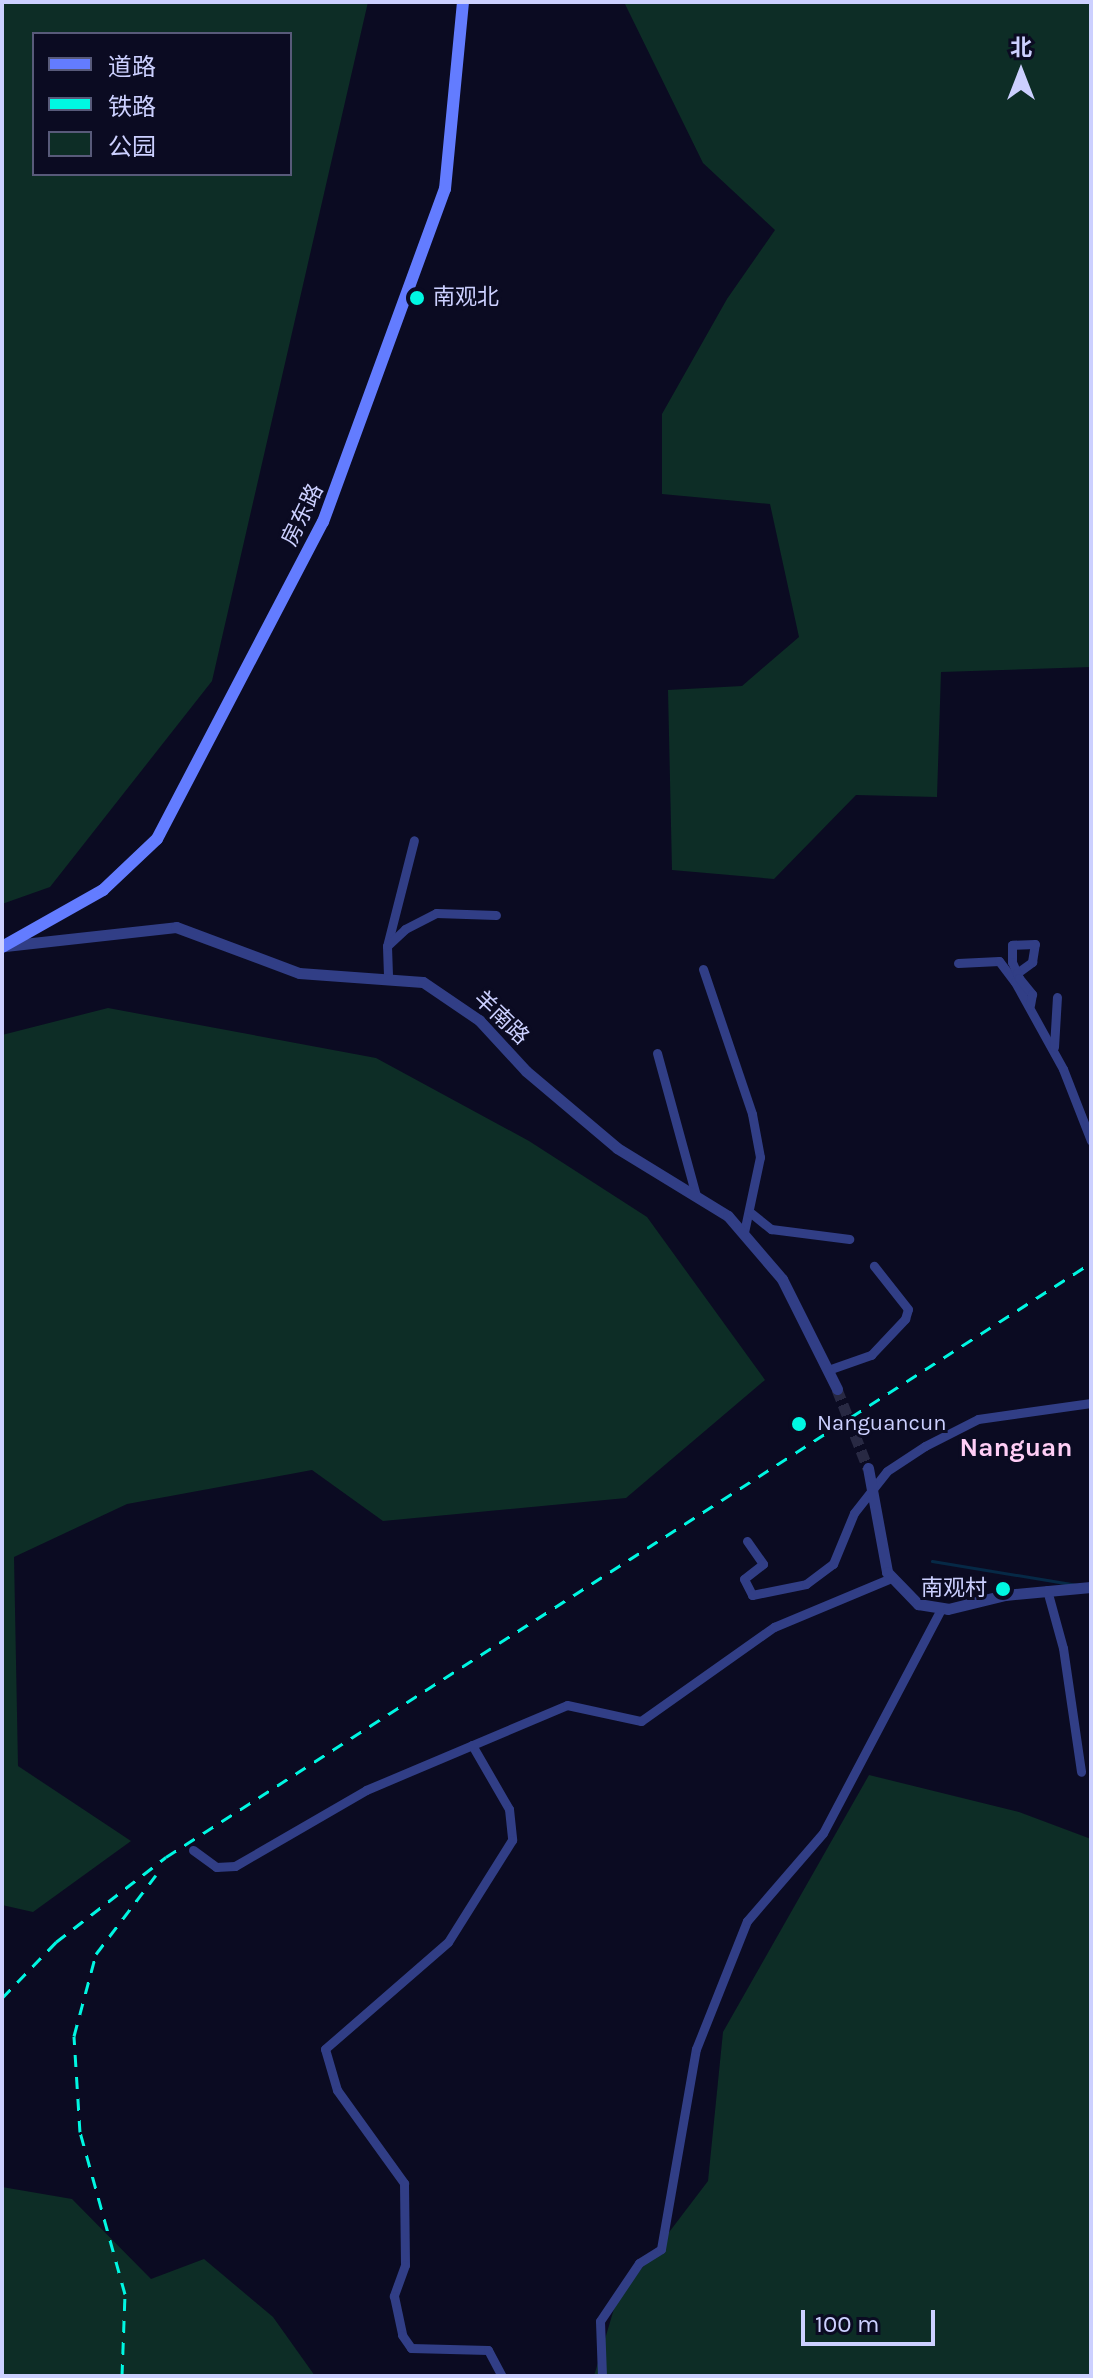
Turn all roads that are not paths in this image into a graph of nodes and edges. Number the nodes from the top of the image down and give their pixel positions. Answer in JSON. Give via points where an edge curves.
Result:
{"nodes":[{"id":1,"x":463,"y":2,"type":"edge"},
{"id":2,"x":414,"y":840,"type":"dead end"},
{"id":3,"x":496,"y":915,"type":"dead end"},
{"id":4,"x":387,"y":946,"type":"junction"},
{"id":5,"x":4,"y":947,"type":"edge"},
{"id":6,"x":958,"y":963,"type":"dead end"},
{"id":7,"x":703,"y":969,"type":"dead end"},
{"id":8,"x":1017,"y":973,"type":"dead end"},
{"id":9,"x":388,"y":975,"type":"junction"},
{"id":10,"x":1057,"y":997,"type":"dead end"},
{"id":11,"x":1030,"y":1005,"type":"junction"},
{"id":12,"x":657,"y":1053,"type":"dead end"},
{"id":13,"x":1056,"y":1059,"type":"junction"},
{"id":14,"x":1091,"y":1141,"type":"edge"},
{"id":15,"x":696,"y":1196,"type":"junction"},
{"id":16,"x":751,"y":1213,"type":"junction"},
{"id":17,"x":744,"y":1232,"type":"junction"},
{"id":18,"x":849,"y":1239,"type":"dead end"},
{"id":19,"x":874,"y":1266,"type":"dead end"},
{"id":20,"x":828,"y":1370,"type":"junction"},
{"id":21,"x":837,"y":1389,"type":"tunnel mouth"},
{"id":22,"x":1091,"y":1403,"type":"edge"},
{"id":23,"x":868,"y":1468,"type":"tunnel mouth"},
{"id":24,"x":875,"y":1487,"type":"junction"},
{"id":25,"x":747,"y":1541,"type":"dead end"},
{"id":26,"x":891,"y":1578,"type":"junction"},
{"id":27,"x":1087,"y":1587,"type":"edge"},
{"id":28,"x":1047,"y":1590,"type":"junction"},
{"id":29,"x":941,"y":1609,"type":"junction"},
{"id":30,"x":472,"y":1745,"type":"junction"},
{"id":31,"x":1081,"y":1772,"type":"dead end"},
{"id":32,"x":193,"y":1850,"type":"dead end"},
{"id":33,"x":502,"y":2376,"type":"edge"},
{"id":34,"x":602,"y":2376,"type":"edge"}],
"edges":[{"from":1,"to":5,"type":"main road","name":"房东路","via":[[445,189],[323,522],[157,839],[103,890]]},
{"from":2,"to":4,"type":"street"},
{"from":3,"to":4,"type":"street","via":[[436,913]]},
{"from":4,"to":9,"type":"street"},
{"from":5,"to":9,"type":"street","name":"羊南路","via":[[176,927],[299,973]]},
{"from":6,"to":11,"type":"street","via":[[999,961]]},
{"from":7,"to":16,"type":"street","via":[[752,1114],[760,1157]]},
{"from":8,"to":11,"type":"street","via":[[1032,994]]},
{"from":9,"to":15,"type":"street","name":"羊南路","via":[[423,982],[450,997],[607,1140]]},
{"from":10,"to":13,"type":"street","via":[[1051,1035]]},
{"from":11,"to":13,"type":"street"},
{"from":12,"to":15,"type":"street"},
{"from":13,"to":14,"type":"street"},
{"from":15,"to":17,"type":"street","name":"羊南路"},
{"from":16,"to":17,"type":"street"},
{"from":16,"to":18,"type":"street","via":[[771,1229]]},
{"from":17,"to":20,"type":"street","name":"羊南路","via":[[782,1279]]},
{"from":19,"to":20,"type":"street","via":[[908,1309],[905,1319],[871,1355]]},
{"from":20,"to":21,"type":"street","name":"羊南路"},
{"from":22,"to":24,"type":"street","via":[[978,1419],[887,1471]]},
{"from":23,"to":24,"type":"street"},
{"from":24,"to":25,"type":"street","via":[[854,1513],[833,1564],[806,1584],[752,1595],[744,1579],[763,1564]]},
{"from":24,"to":26,"type":"street"},
{"from":26,"to":29,"type":"street","via":[[918,1604]]},
{"from":26,"to":30,"type":"street","via":[[774,1627],[641,1721],[567,1705]]},
{"from":27,"to":28,"type":"street"},
{"from":28,"to":29,"type":"street"},
{"from":28,"to":31,"type":"street"},
{"from":29,"to":34,"type":"street","via":[[845,1798],[800,1865],[747,1921],[696,2049],[661,2249],[639,2263],[600,2321]]},
{"from":30,"to":32,"type":"street","via":[[366,1790],[235,1866],[216,1867]]},
{"from":30,"to":33,"type":"street","via":[[509,1809],[512,1840],[448,1942],[325,2049],[337,2090],[404,2183],[406,2252],[394,2296],[402,2335],[411,2348],[488,2350]]}]}
